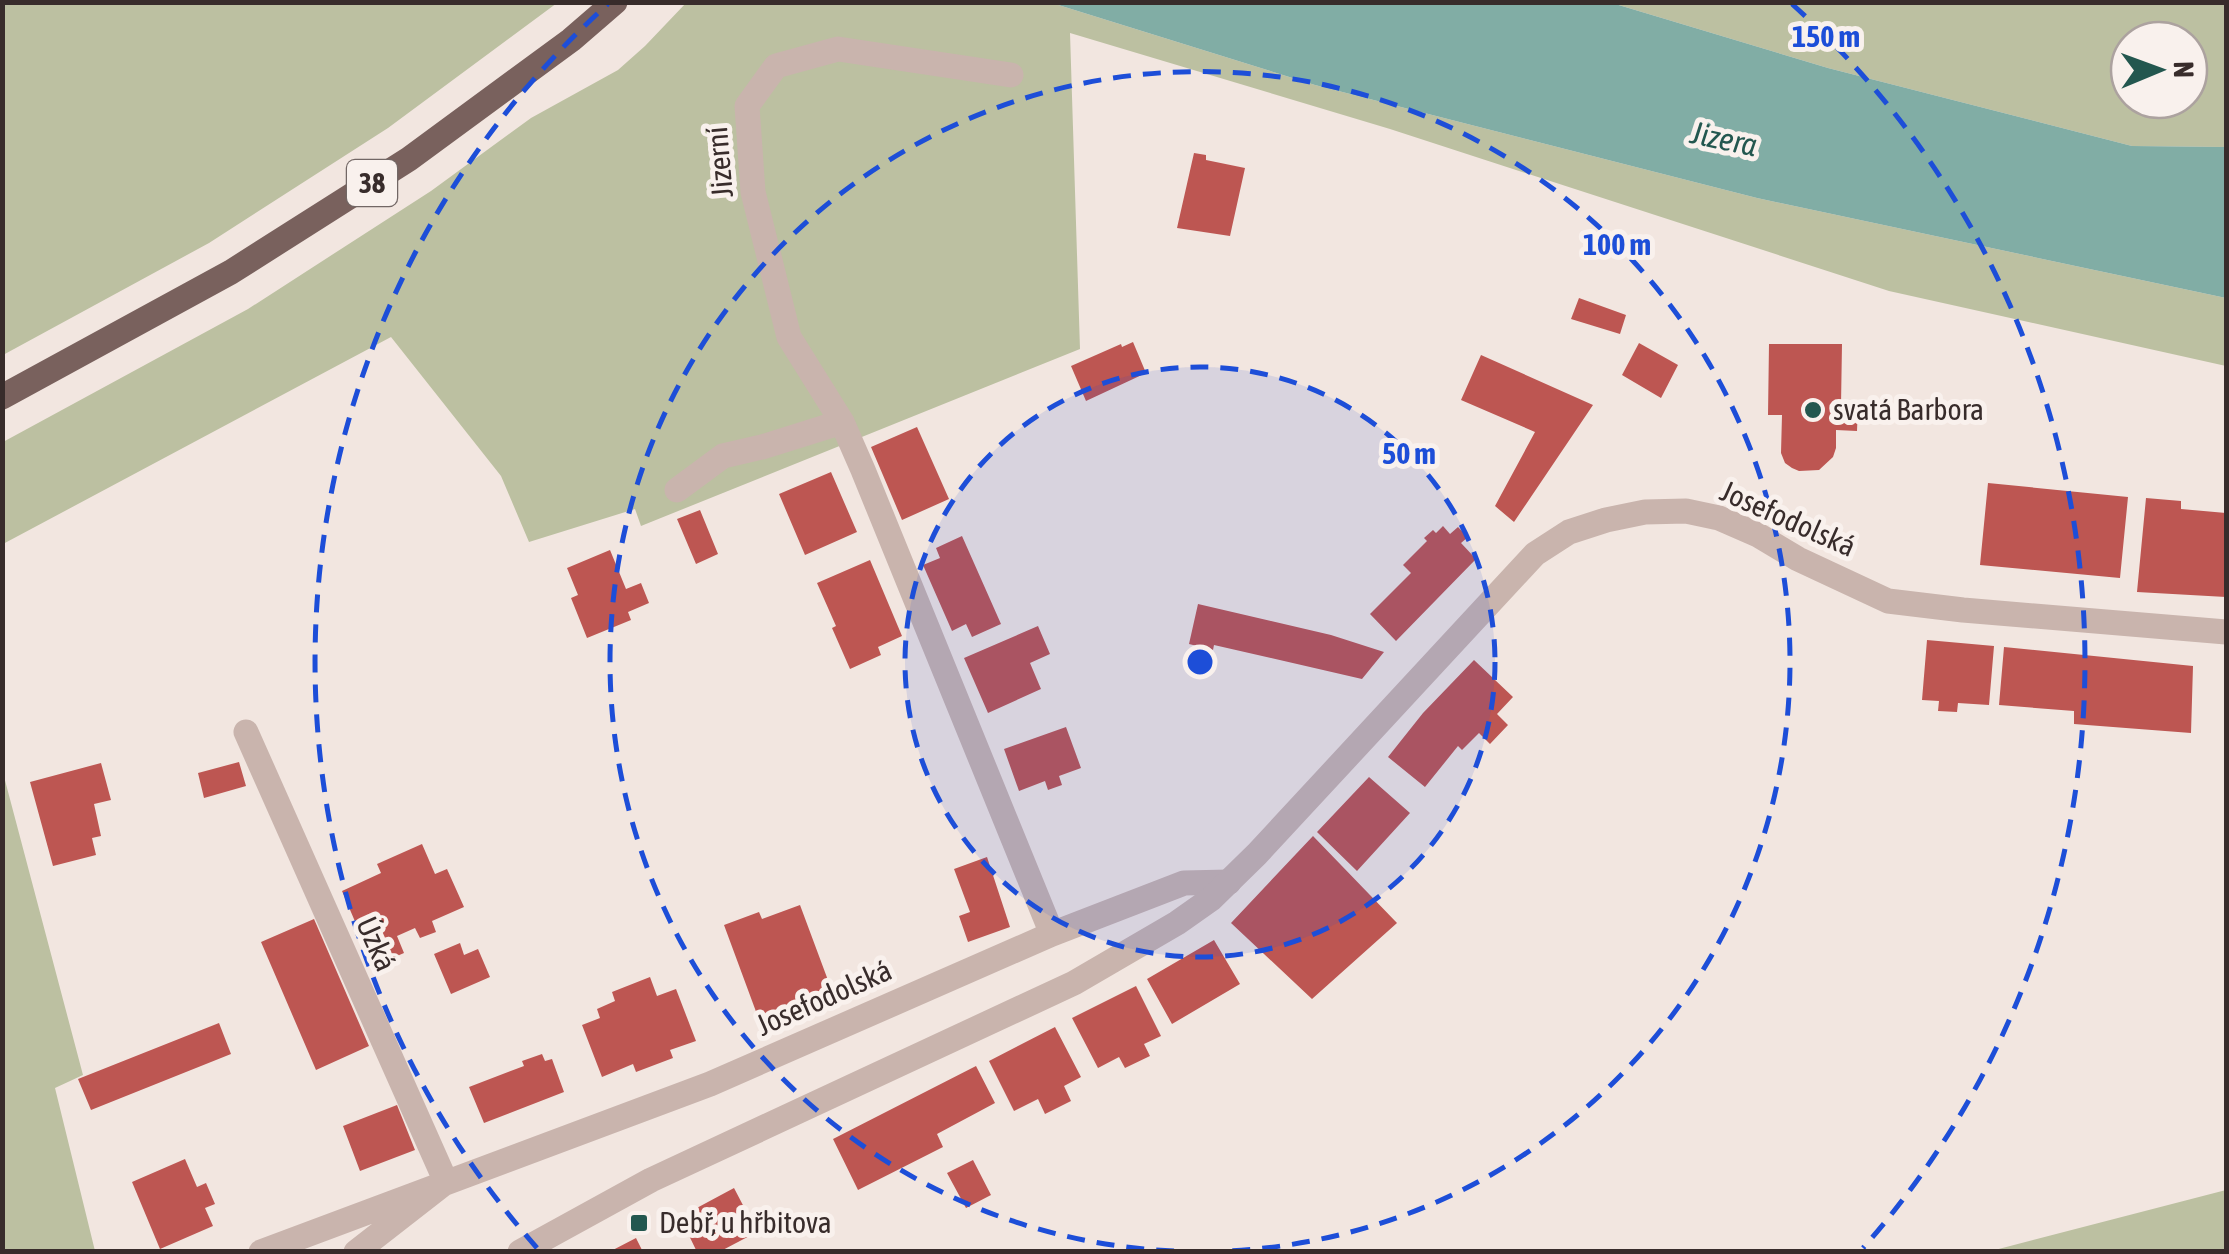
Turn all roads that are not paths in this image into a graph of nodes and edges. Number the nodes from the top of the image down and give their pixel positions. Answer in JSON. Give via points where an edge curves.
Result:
{"nodes":[{"id":1,"x":615,"y":2,"type":"edge"},
{"id":2,"x":1011,"y":75,"type":"dead end"},
{"id":3,"x":2,"y":397,"type":"edge"},
{"id":4,"x":842,"y":422,"type":"junction"},
{"id":5,"x":677,"y":490,"type":"dead end"},
{"id":6,"x":2226,"y":632,"type":"edge"},
{"id":7,"x":246,"y":732,"type":"dead end"},
{"id":8,"x":1229,"y":882,"type":"junction"},
{"id":9,"x":1052,"y":934,"type":"junction"},
{"id":10,"x":446,"y":1182,"type":"junction"},
{"id":11,"x":261,"y":1252,"type":"edge"},
{"id":12,"x":356,"y":1252,"type":"edge"},
{"id":13,"x":520,"y":1252,"type":"edge"}],
"edges":[{"from":1,"to":3,"type":"main road","number":"38","via":[[409,159],[231,272]]},
{"from":2,"to":4,"type":"street","name":"Jizerní","via":[[838,48],[776,66],[748,106],[753,192],[789,337]]},
{"from":4,"to":5,"type":"street","via":[[723,456]]},
{"from":4,"to":9,"type":"street","name":"Jizerní"},
{"from":6,"to":8,"type":"street","name":"Josefodolská","via":[[1888,600],[1718,518],[1645,512],[1606,520],[1568,532],[1535,554]]},
{"from":7,"to":10,"type":"street","name":"Úzká"},
{"from":8,"to":9,"type":"street","name":"Josefodolská","via":[[1184,883]]},
{"from":8,"to":13,"type":"street","name":"Josefodolská","via":[[1177,922],[1074,983],[651,1180]]},
{"from":9,"to":10,"type":"street","name":"Josefodolská","via":[[710,1084]]},
{"from":10,"to":11,"type":"street","name":"Josefodolská"},
{"from":10,"to":12,"type":"street","name":"Josefodolská"}]}
